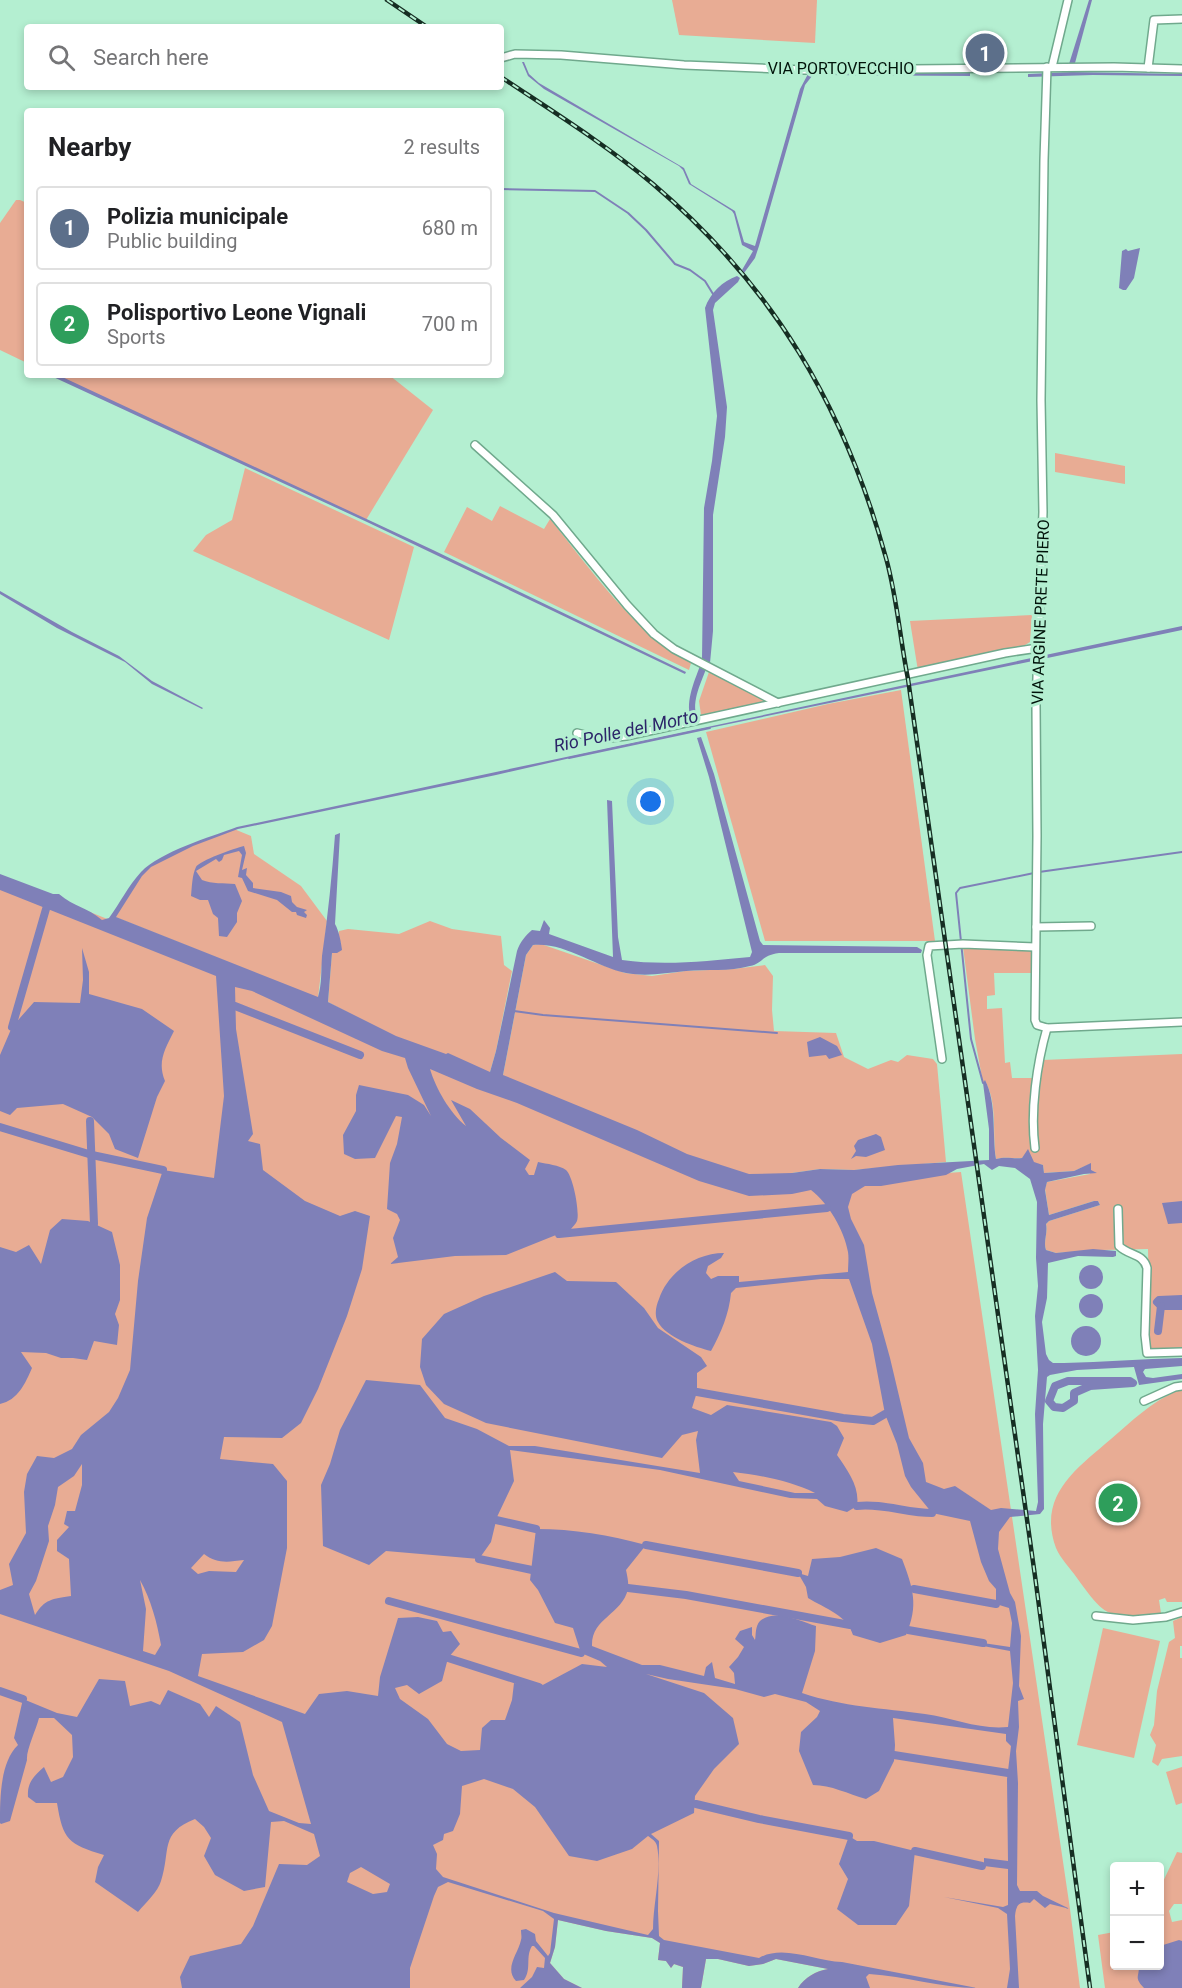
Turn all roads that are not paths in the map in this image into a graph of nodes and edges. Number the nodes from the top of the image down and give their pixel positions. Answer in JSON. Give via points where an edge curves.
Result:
{"nodes":[{"id":1,"x":1068,"y":0,"type":"edge"},
{"id":2,"x":1182,"y":19,"type":"edge"},
{"id":3,"x":504,"y":57,"type":"edge"},
{"id":4,"x":1148,"y":68,"type":"junction"},
{"id":5,"x":1182,"y":69,"type":"edge"},
{"id":6,"x":1049,"y":71,"type":"junction"},
{"id":7,"x":475,"y":445,"type":"dead end"},
{"id":8,"x":1038,"y":650,"type":"junction"},
{"id":9,"x":778,"y":703,"type":"junction"},
{"id":10,"x":577,"y":733,"type":"dead end"},
{"id":11,"x":1091,"y":926,"type":"dead end"},
{"id":12,"x":1036,"y":927,"type":"junction"},
{"id":13,"x":1035,"y":947,"type":"junction"},
{"id":14,"x":1182,"y":1022,"type":"edge"},
{"id":15,"x":1047,"y":1028,"type":"junction"},
{"id":16,"x":942,"y":1059,"type":"dead end"},
{"id":17,"x":1035,"y":1148,"type":"dead end"},
{"id":18,"x":1118,"y":1209,"type":"dead end"},
{"id":19,"x":1182,"y":1352,"type":"edge"},
{"id":20,"x":1182,"y":1386,"type":"edge"},
{"id":21,"x":1144,"y":1401,"type":"dead end"},
{"id":22,"x":1182,"y":1612,"type":"edge"},
{"id":23,"x":1096,"y":1616,"type":"dead end"}],
"edges":[{"from":1,"to":6,"type":"street","name":"VIA ARGINE PRETE PIERO"},
{"from":2,"to":4,"type":"street","via":[[1154,20]]},
{"from":3,"to":6,"type":"street","name":"VIA PORTOVECCHIO","via":[[561,55],[804,70]]},
{"from":4,"to":5,"type":"street","name":"VIA PORTOVECCHIO"},
{"from":4,"to":6,"type":"street","name":"VIA PORTOVECCHIO"},
{"from":6,"to":8,"type":"street","name":"VIA ARGINE PRETE PIERO","via":[[1044,160],[1043,512]]},
{"from":7,"to":9,"type":"street","via":[[553,515],[654,634],[674,650]]},
{"from":8,"to":9,"type":"street","via":[[1005,653]]},
{"from":8,"to":12,"type":"street","name":"VIA ARGINE PRETE PIERO"},
{"from":9,"to":10,"type":"street","via":[[601,740]]},
{"from":11,"to":12,"type":"street"},
{"from":12,"to":13,"type":"street","name":"VIA ARGINE PRETE PIERO"},
{"from":13,"to":15,"type":"street","name":"VIA ARGINE PRETE PIERO","via":[[1035,1020],[1037,1025]]},
{"from":13,"to":16,"type":"street","via":[[929,946],[927,955]]},
{"from":14,"to":15,"type":"street"},
{"from":15,"to":17,"type":"street","via":[[1037,1069]]},
{"from":18,"to":19,"type":"street","via":[[1119,1246],[1141,1257],[1147,1268],[1147,1353]]},
{"from":20,"to":21,"type":"street"},
{"from":22,"to":23,"type":"street","via":[[1133,1620]]}]}
